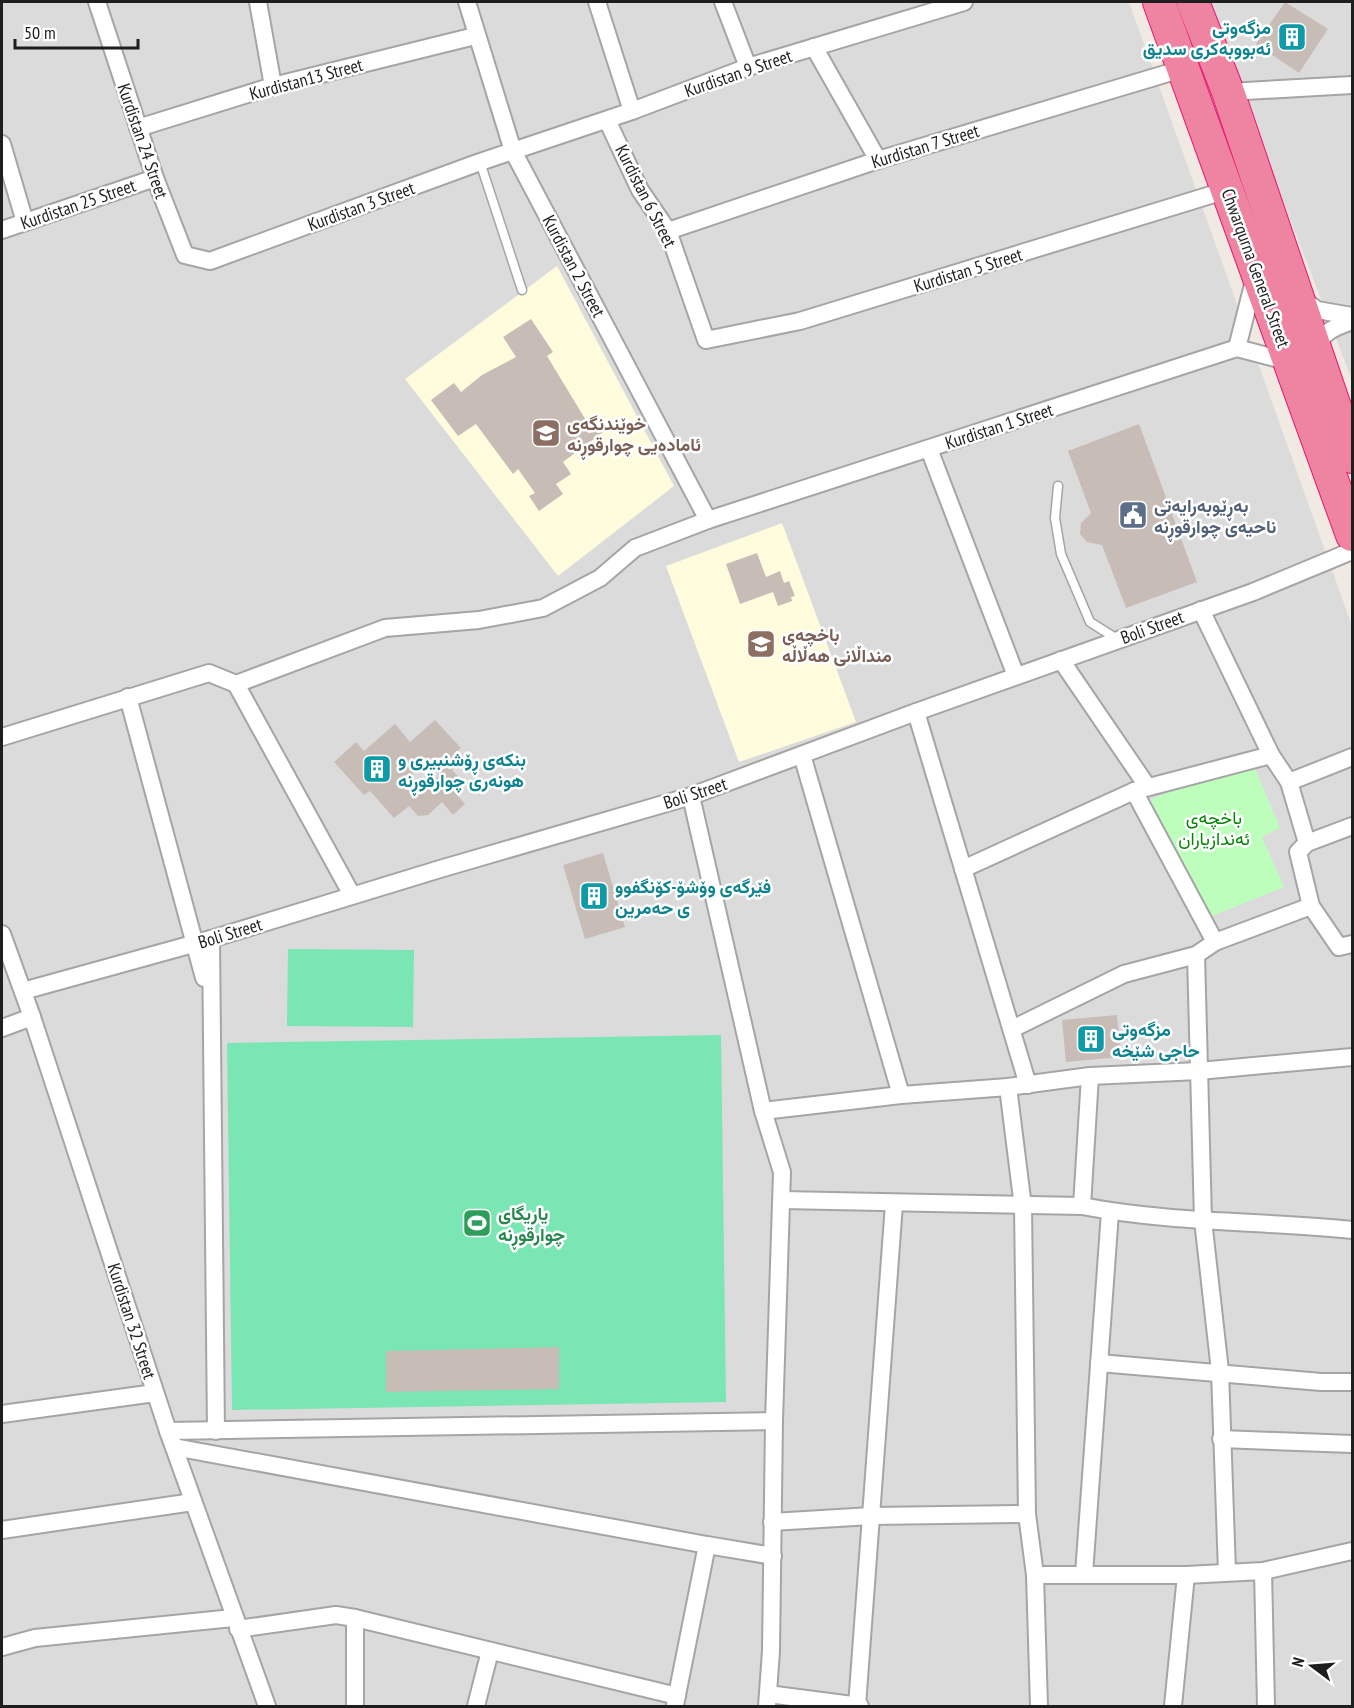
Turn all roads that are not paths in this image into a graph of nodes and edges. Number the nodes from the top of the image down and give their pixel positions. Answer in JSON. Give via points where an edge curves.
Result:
{"nodes":[{"id":1,"x":97,"y":2,"type":"edge"},
{"id":2,"x":258,"y":2,"type":"edge"},
{"id":3,"x":466,"y":2,"type":"edge"},
{"id":4,"x":597,"y":2,"type":"edge"},
{"id":5,"x":723,"y":2,"type":"edge"},
{"id":6,"x":964,"y":2,"type":"edge"},
{"id":7,"x":1159,"y":2,"type":"edge"},
{"id":8,"x":1192,"y":2,"type":"edge"},
{"id":9,"x":476,"y":36,"type":"junction"},
{"id":10,"x":814,"y":47,"type":"junction"},
{"id":11,"x":748,"y":67,"type":"junction"},
{"id":12,"x":1185,"y":68,"type":"junction"},
{"id":13,"x":1353,"y":85,"type":"edge"},
{"id":14,"x":273,"y":86,"type":"junction"},
{"id":15,"x":1228,"y":92,"type":"junction"},
{"id":16,"x":632,"y":111,"type":"junction"},
{"id":17,"x":607,"y":120,"type":"junction"},
{"id":18,"x":138,"y":128,"type":"junction"},
{"id":19,"x":2,"y":144,"type":"edge"},
{"id":20,"x":513,"y":151,"type":"junction"},
{"id":21,"x":878,"y":159,"type":"junction"},
{"id":22,"x":480,"y":162,"type":"junction"},
{"id":23,"x":155,"y":178,"type":"junction"},
{"id":24,"x":1227,"y":190,"type":"junction"},
{"id":25,"x":25,"y":222,"type":"junction"},
{"id":26,"x":2,"y":230,"type":"edge"},
{"id":27,"x":668,"y":231,"type":"junction"},
{"id":28,"x":210,"y":261,"type":"joint"},
{"id":29,"x":1257,"y":270,"type":"junction"},
{"id":30,"x":522,"y":290,"type":"dead end"},
{"id":31,"x":1294,"y":291,"type":"junction"},
{"id":32,"x":1353,"y":316,"type":"edge"},
{"id":33,"x":1353,"y":321,"type":"edge"},
{"id":34,"x":706,"y":340,"type":"joint"},
{"id":35,"x":1237,"y":348,"type":"junction"},
{"id":36,"x":1303,"y":357,"type":"junction"},
{"id":37,"x":928,"y":449,"type":"junction"},
{"id":38,"x":1353,"y":457,"type":"edge"},
{"id":39,"x":1058,"y":486,"type":"dead end"},
{"id":40,"x":708,"y":520,"type":"junction"},
{"id":41,"x":1353,"y":535,"type":"edge"},
{"id":42,"x":1353,"y":551,"type":"edge"},
{"id":43,"x":1201,"y":610,"type":"junction"},
{"id":44,"x":1118,"y":640,"type":"junction"},
{"id":45,"x":1061,"y":660,"type":"junction"},
{"id":46,"x":1016,"y":676,"type":"junction"},
{"id":47,"x":236,"y":684,"type":"junction"},
{"id":48,"x":128,"y":697,"type":"junction"},
{"id":49,"x":916,"y":712,"type":"junction"},
{"id":50,"x":2,"y":737,"type":"edge"},
{"id":51,"x":802,"y":755,"type":"junction"},
{"id":52,"x":1271,"y":755,"type":"junction"},
{"id":53,"x":1353,"y":757,"type":"edge"},
{"id":54,"x":1288,"y":782,"type":"junction"},
{"id":55,"x":1141,"y":788,"type":"junction"},
{"id":56,"x":691,"y":796,"type":"junction"},
{"id":57,"x":1353,"y":826,"type":"edge"},
{"id":58,"x":1307,"y":843,"type":"junction"},
{"id":59,"x":963,"y":869,"type":"junction"},
{"id":60,"x":352,"y":895,"type":"junction"},
{"id":61,"x":1311,"y":906,"type":"junction"},
{"id":62,"x":2,"y":934,"type":"edge"},
{"id":63,"x":203,"y":941,"type":"junction"},
{"id":64,"x":1215,"y":942,"type":"junction"},
{"id":65,"x":1353,"y":944,"type":"edge"},
{"id":66,"x":1196,"y":955,"type":"junction"},
{"id":67,"x":23,"y":991,"type":"junction"},
{"id":68,"x":32,"y":1017,"type":"junction"},
{"id":69,"x":2,"y":1028,"type":"edge"},
{"id":70,"x":1012,"y":1029,"type":"junction"},
{"id":71,"x":1353,"y":1057,"type":"edge"},
{"id":72,"x":1199,"y":1071,"type":"junction"},
{"id":73,"x":1090,"y":1076,"type":"junction"},
{"id":74,"x":1028,"y":1085,"type":"junction"},
{"id":75,"x":1008,"y":1087,"type":"junction"},
{"id":76,"x":901,"y":1095,"type":"junction"},
{"id":77,"x":763,"y":1111,"type":"junction"},
{"id":78,"x":782,"y":1200,"type":"junction"},
{"id":79,"x":894,"y":1204,"type":"junction"},
{"id":80,"x":1082,"y":1206,"type":"junction"},
{"id":81,"x":1023,"y":1207,"type":"junction"},
{"id":82,"x":1110,"y":1212,"type":"junction"},
{"id":83,"x":1203,"y":1220,"type":"junction"},
{"id":84,"x":1353,"y":1230,"type":"edge"},
{"id":85,"x":1099,"y":1363,"type":"junction"},
{"id":86,"x":1220,"y":1371,"type":"junction"},
{"id":87,"x":1353,"y":1382,"type":"edge"},
{"id":88,"x":155,"y":1393,"type":"junction"},
{"id":89,"x":2,"y":1414,"type":"edge"},
{"id":90,"x":774,"y":1421,"type":"junction"},
{"id":91,"x":168,"y":1431,"type":"junction"},
{"id":92,"x":216,"y":1431,"type":"junction"},
{"id":93,"x":1221,"y":1439,"type":"junction"},
{"id":94,"x":1353,"y":1444,"type":"edge"},
{"id":95,"x":174,"y":1447,"type":"junction"},
{"id":96,"x":193,"y":1502,"type":"junction"},
{"id":97,"x":1027,"y":1514,"type":"junction"},
{"id":98,"x":871,"y":1516,"type":"junction"},
{"id":99,"x":772,"y":1522,"type":"junction"},
{"id":100,"x":2,"y":1530,"type":"edge"},
{"id":101,"x":708,"y":1545,"type":"junction"},
{"id":102,"x":1353,"y":1551,"type":"edge"},
{"id":103,"x":773,"y":1556,"type":"junction"},
{"id":104,"x":1263,"y":1571,"type":"junction"},
{"id":105,"x":1227,"y":1572,"type":"junction"},
{"id":106,"x":1084,"y":1574,"type":"junction"},
{"id":107,"x":1035,"y":1575,"type":"junction"},
{"id":108,"x":1186,"y":1575,"type":"junction"},
{"id":109,"x":355,"y":1618,"type":"junction"},
{"id":110,"x":235,"y":1623,"type":"junction"},
{"id":111,"x":2,"y":1647,"type":"edge"},
{"id":112,"x":490,"y":1651,"type":"junction"},
{"id":113,"x":767,"y":1700,"type":"edge"},
{"id":114,"x":676,"y":1701,"type":"edge"},
{"id":115,"x":858,"y":1706,"type":"edge"},
{"id":116,"x":267,"y":1707,"type":"edge"},
{"id":117,"x":355,"y":1707,"type":"edge"},
{"id":118,"x":476,"y":1707,"type":"edge"},
{"id":119,"x":1039,"y":1707,"type":"edge"},
{"id":120,"x":1173,"y":1707,"type":"edge"},
{"id":121,"x":1266,"y":1707,"type":"edge"}],
"edges":[{"from":1,"to":18,"type":"street","name":"Kurdistan 24 Street"},
{"from":2,"to":14,"type":"street"},
{"from":3,"to":9,"type":"street","name":"Kurdistan 2 Street"},
{"from":4,"to":16,"type":"street"},
{"from":5,"to":11,"type":"street"},
{"from":6,"to":10,"type":"street","name":"Kurdistan 9 Street"},
{"from":7,"to":12,"type":"highway","name":"Chwarqurna General Street"},
{"from":8,"to":15,"type":"highway","name":"Chwarqurna General Street"},
{"from":9,"to":14,"type":"street","name":"Kurdistan13 Street"},
{"from":9,"to":20,"type":"street","name":"Kurdistan 2 Street"},
{"from":10,"to":11,"type":"street","name":"Kurdistan 9 Street"},
{"from":10,"to":21,"type":"street"},
{"from":11,"to":16,"type":"street","name":"Kurdistan 9 Street"},
{"from":12,"to":21,"type":"street","name":"Kurdistan 7 Street"},
{"from":12,"to":24,"type":"highway","name":"Chwarqurna General Street"},
{"from":13,"to":15,"type":"street"},
{"from":14,"to":18,"type":"street","name":"Kurdistan13 Street"},
{"from":15,"to":31,"type":"highway","name":"Chwarqurna General Street"},
{"from":16,"to":17,"type":"street","name":"Kurdistan 9 Street"},
{"from":17,"to":20,"type":"street","name":"Kurdistan 9 Street"},
{"from":17,"to":27,"type":"street","name":"Kurdistan 6 Street","via":[[640,190]]},
{"from":18,"to":23,"type":"street","name":"Kurdistan 24 Street"},
{"from":19,"to":25,"type":"street"},
{"from":20,"to":22,"type":"street","name":"Kurdistan 3 Street"},
{"from":20,"to":40,"type":"street","name":"Kurdistan 2 Street"},
{"from":21,"to":27,"type":"street","name":"Kurdistan 7 Street"},
{"from":22,"to":28,"type":"street","name":"Kurdistan 3 Street"},
{"from":22,"to":30,"type":"lane"},
{"from":23,"to":25,"type":"street","name":"Kurdistan 25 Street"},
{"from":23,"to":28,"type":"street","name":"Kurdistan 24 Street","via":[[184,255]]},
{"from":24,"to":29,"type":"highway","name":"Chwarqurna General Street"},
{"from":24,"to":34,"type":"street","name":"Kurdistan 5 Street","via":[[800,321]]},
{"from":25,"to":26,"type":"street","name":"Kurdistan 25 Street"},
{"from":27,"to":34,"type":"street","name":"Kurdistan 6 Street"},
{"from":29,"to":35,"type":"street"},
{"from":29,"to":36,"type":"highway","name":"Chwarqurna General Street"},
{"from":31,"to":32,"type":"street","via":[[1317,310]]},
{"from":31,"to":36,"type":"highway","name":"Chwarqurna General Street"},
{"from":33,"to":36,"type":"street","via":[[1329,330]]},
{"from":35,"to":36,"type":"street"},
{"from":35,"to":37,"type":"street","name":"Kurdistan 1 Street"},
{"from":36,"to":38,"type":"highway","name":"Chwarqurna General Street"},
{"from":36,"to":41,"type":"highway","name":"Chwarqurna General Street"},
{"from":37,"to":40,"type":"street","name":"Kurdistan 1 Street"},
{"from":37,"to":46,"type":"street"},
{"from":39,"to":44,"type":"lane","via":[[1055,518],[1060,554],[1090,622]]},
{"from":40,"to":47,"type":"street","name":"Kurdistan 1 Street","via":[[635,548],[600,578],[543,608],[479,620],[385,628]]},
{"from":42,"to":43,"type":"street","name":"Boli Street"},
{"from":43,"to":44,"type":"street","name":"Boli Street"},
{"from":43,"to":52,"type":"street"},
{"from":44,"to":45,"type":"street","name":"Boli Street"},
{"from":45,"to":46,"type":"street","name":"Boli Street"},
{"from":45,"to":55,"type":"street"},
{"from":46,"to":49,"type":"street","name":"Boli Street"},
{"from":47,"to":48,"type":"street","via":[[209,673]]},
{"from":47,"to":60,"type":"street"},
{"from":48,"to":50,"type":"street"},
{"from":48,"to":63,"type":"street"},
{"from":49,"to":51,"type":"street","name":"Boli Street"},
{"from":49,"to":59,"type":"street"},
{"from":51,"to":56,"type":"street","name":"Boli Street"},
{"from":51,"to":76,"type":"street"},
{"from":52,"to":54,"type":"street"},
{"from":52,"to":55,"type":"street"},
{"from":53,"to":54,"type":"street"},
{"from":54,"to":58,"type":"street"},
{"from":55,"to":59,"type":"street"},
{"from":55,"to":64,"type":"street"},
{"from":56,"to":60,"type":"street","name":"Boli Street"},
{"from":56,"to":77,"type":"street"},
{"from":57,"to":58,"type":"street"},
{"from":58,"to":61,"type":"street","via":[[1298,852]]},
{"from":59,"to":70,"type":"street"},
{"from":60,"to":63,"type":"street","name":"Boli Street"},
{"from":61,"to":64,"type":"street"},
{"from":61,"to":65,"type":"street","via":[[1339,947]]},
{"from":62,"to":67,"type":"street","name":"Kurdistan 32 Street"},
{"from":63,"to":67,"type":"street","name":"Boli Street"},
{"from":63,"to":92,"type":"street","via":[[211,1005]]},
{"from":64,"to":66,"type":"street"},
{"from":66,"to":70,"type":"street","via":[[1124,974]]},
{"from":66,"to":72,"type":"street"},
{"from":67,"to":68,"type":"street","name":"Kurdistan 32 Street"},
{"from":68,"to":69,"type":"street"},
{"from":68,"to":88,"type":"street","name":"Kurdistan 32 Street"},
{"from":70,"to":74,"type":"street"},
{"from":71,"to":72,"type":"street"},
{"from":72,"to":73,"type":"street"},
{"from":72,"to":83,"type":"street"},
{"from":73,"to":74,"type":"street"},
{"from":73,"to":80,"type":"street"},
{"from":74,"to":75,"type":"street"},
{"from":75,"to":76,"type":"street"},
{"from":75,"to":81,"type":"street"},
{"from":76,"to":77,"type":"street"},
{"from":77,"to":78,"type":"street","via":[[782,1172]]},
{"from":78,"to":79,"type":"street"},
{"from":78,"to":90,"type":"street"},
{"from":79,"to":81,"type":"street"},
{"from":79,"to":98,"type":"street"},
{"from":80,"to":81,"type":"street"},
{"from":80,"to":82,"type":"street"},
{"from":81,"to":97,"type":"street"},
{"from":82,"to":83,"type":"street"},
{"from":82,"to":85,"type":"street"},
{"from":83,"to":84,"type":"street"},
{"from":83,"to":86,"type":"street"},
{"from":85,"to":86,"type":"street"},
{"from":85,"to":106,"type":"street"},
{"from":86,"to":87,"type":"street"},
{"from":86,"to":93,"type":"street"},
{"from":88,"to":89,"type":"street"},
{"from":88,"to":91,"type":"street","name":"Kurdistan 32 Street"},
{"from":90,"to":92,"type":"street"},
{"from":90,"to":99,"type":"street"},
{"from":91,"to":92,"type":"street"},
{"from":91,"to":95,"type":"street","name":"Kurdistan 32 Street"},
{"from":93,"to":94,"type":"street"},
{"from":93,"to":105,"type":"street"},
{"from":95,"to":96,"type":"street","name":"Kurdistan 32 Street"},
{"from":95,"to":101,"type":"street"},
{"from":96,"to":100,"type":"street"},
{"from":96,"to":110,"type":"street","name":"Kurdistan 32 Street"},
{"from":97,"to":98,"type":"street"},
{"from":97,"to":107,"type":"street"},
{"from":98,"to":99,"type":"street"},
{"from":98,"to":115,"type":"street"},
{"from":99,"to":103,"type":"street"},
{"from":101,"to":103,"type":"street"},
{"from":101,"to":114,"type":"street"},
{"from":102,"to":104,"type":"street"},
{"from":103,"to":113,"type":"street"},
{"from":104,"to":105,"type":"street"},
{"from":104,"to":121,"type":"street"},
{"from":105,"to":108,"type":"street"},
{"from":106,"to":107,"type":"street"},
{"from":106,"to":108,"type":"street"},
{"from":107,"to":119,"type":"street"},
{"from":108,"to":120,"type":"street"},
{"from":109,"to":110,"type":"street","via":[[336,1615]]},
{"from":109,"to":112,"type":"street"},
{"from":109,"to":117,"type":"street"},
{"from":110,"to":111,"type":"street","via":[[36,1638]]},
{"from":110,"to":116,"type":"street","name":"Kurdistan 32 Street"},
{"from":112,"to":114,"type":"street"},
{"from":112,"to":118,"type":"street"},
{"from":113,"to":115,"type":"street"}]}
